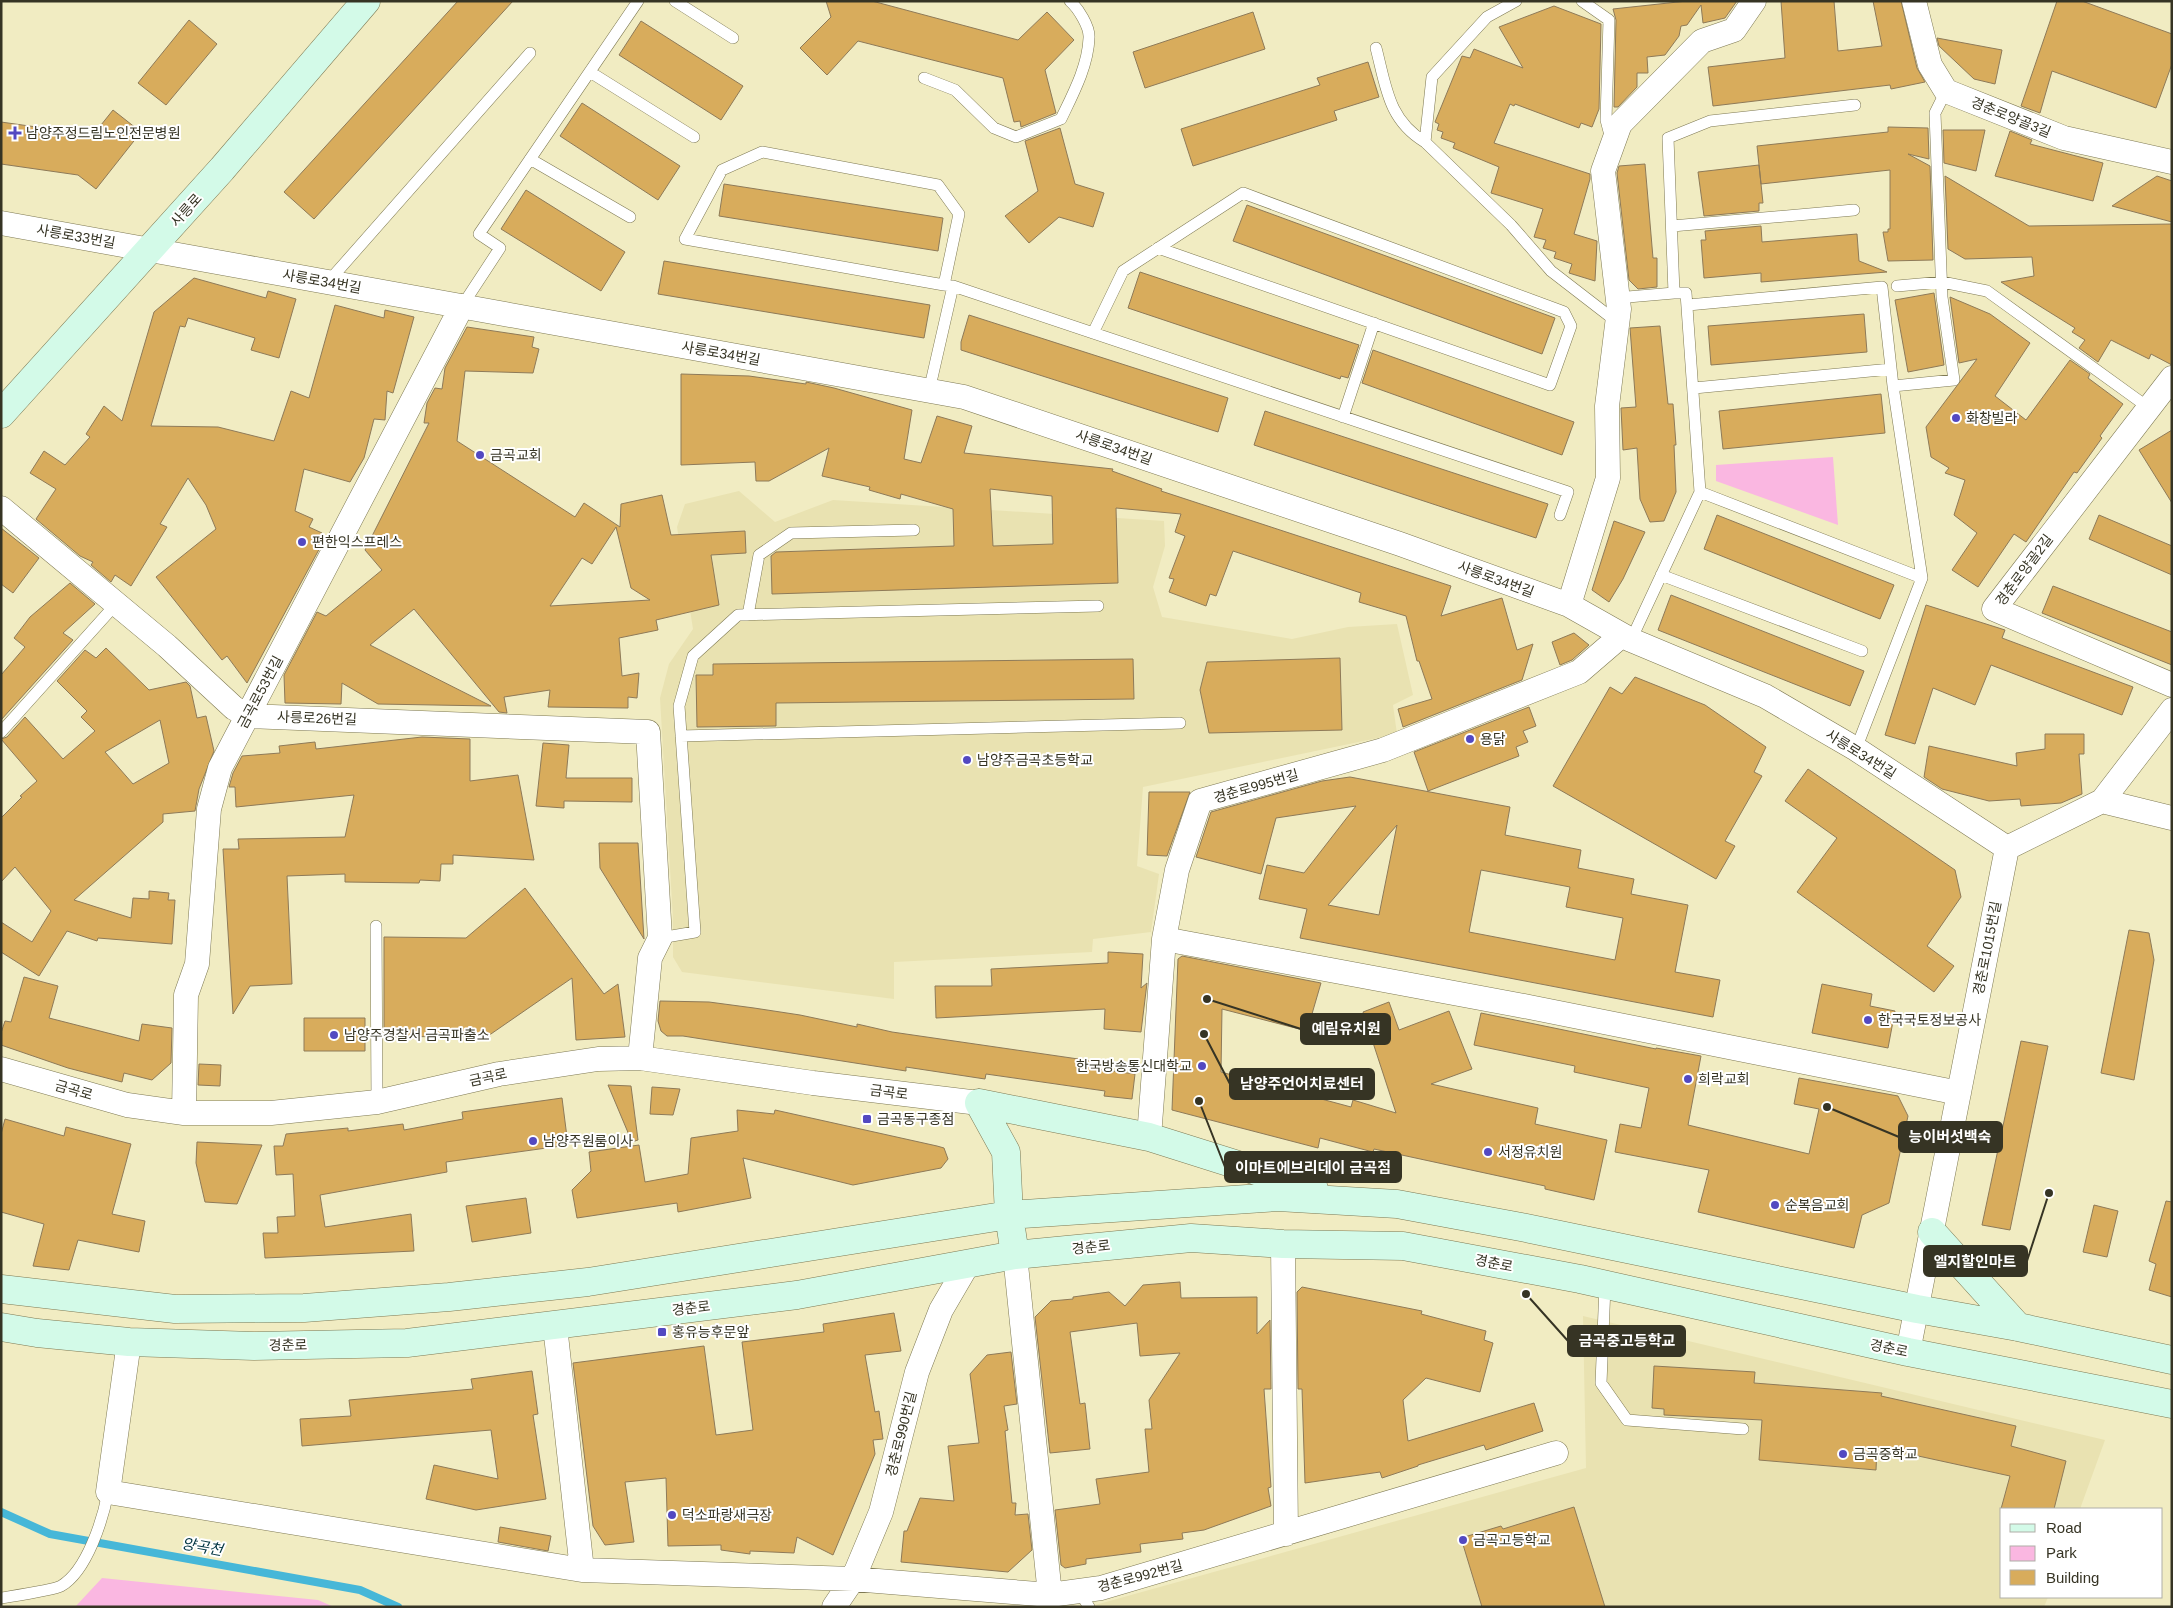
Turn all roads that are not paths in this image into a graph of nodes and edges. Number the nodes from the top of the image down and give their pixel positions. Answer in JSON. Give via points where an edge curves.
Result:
{"nodes":[{"id":1,"x":366,"y":1,"type":"edge"},
{"id":2,"x":638,"y":1,"type":"edge"},
{"id":3,"x":675,"y":1,"type":"edge"},
{"id":4,"x":1070,"y":1,"type":"edge"},
{"id":5,"x":1516,"y":1,"type":"edge"},
{"id":6,"x":1582,"y":1,"type":"edge"},
{"id":7,"x":1754,"y":1,"type":"edge"},
{"id":8,"x":1914,"y":1,"type":"edge"},
{"id":9,"x":733,"y":38,"type":"dead end"},
{"id":10,"x":1376,"y":48,"type":"dead end"},
{"id":11,"x":530,"y":53,"type":"dead end"},
{"id":12,"x":590,"y":72,"type":"junction"},
{"id":13,"x":924,"y":78,"type":"dead end"},
{"id":14,"x":1946,"y":91,"type":"junction"},
{"id":15,"x":1855,"y":105,"type":"dead end"},
{"id":16,"x":694,"y":137,"type":"dead end"},
{"id":17,"x":1425,"y":142,"type":"junction"},
{"id":18,"x":1612,"y":144,"type":"junction"},
{"id":19,"x":530,"y":159,"type":"junction"},
{"id":20,"x":2172,"y":162,"type":"edge"},
{"id":21,"x":1854,"y":210,"type":"dead end"},
{"id":22,"x":630,"y":217,"type":"dead end"},
{"id":23,"x":1,"y":223,"type":"edge"},
{"id":24,"x":1672,"y":226,"type":"junction"},
{"id":25,"x":1158,"y":248,"type":"junction"},
{"id":26,"x":151,"y":250,"type":"junction"},
{"id":27,"x":328,"y":282,"type":"junction"},
{"id":28,"x":1942,"y":282,"type":"junction"},
{"id":29,"x":948,"y":286,"type":"junction"},
{"id":30,"x":1897,"y":286,"type":"dead end"},
{"id":31,"x":1674,"y":294,"type":"junction"},
{"id":32,"x":1616,"y":298,"type":"junction"},
{"id":33,"x":1688,"y":305,"type":"junction"},
{"id":34,"x":462,"y":306,"type":"junction"},
{"id":35,"x":1617,"y":322,"type":"junction"},
{"id":36,"x":1374,"y":323,"type":"junction"},
{"id":37,"x":1093,"y":333,"type":"junction"},
{"id":38,"x":1891,"y":369,"type":"junction"},
{"id":39,"x":2172,"y":378,"type":"edge"},
{"id":40,"x":1893,"y":386,"type":"junction"},
{"id":41,"x":1694,"y":388,"type":"junction"},
{"id":42,"x":929,"y":391,"type":"junction"},
{"id":43,"x":2149,"y":408,"type":"junction"},
{"id":44,"x":1,"y":414,"type":"edge"},
{"id":45,"x":1343,"y":417,"type":"junction"},
{"id":46,"x":1700,"y":492,"type":"junction"},
{"id":47,"x":1,"y":508,"type":"edge"},
{"id":48,"x":1560,"y":515,"type":"dead end"},
{"id":49,"x":914,"y":530,"type":"dead end"},
{"id":50,"x":1661,"y":575,"type":"junction"},
{"id":51,"x":1922,"y":578,"type":"junction"},
{"id":52,"x":116,"y":604,"type":"junction"},
{"id":53,"x":1098,"y":606,"type":"dead end"},
{"id":54,"x":1568,"y":606,"type":"junction"},
{"id":55,"x":748,"y":615,"type":"junction"},
{"id":56,"x":1626,"y":637,"type":"junction"},
{"id":57,"x":1862,"y":651,"type":"dead end"},
{"id":58,"x":2172,"y":684,"type":"edge"},
{"id":59,"x":2172,"y":710,"type":"edge"},
{"id":60,"x":248,"y":716,"type":"junction"},
{"id":61,"x":1180,"y":724,"type":"dead end"},
{"id":62,"x":1,"y":732,"type":"edge"},
{"id":63,"x":681,"y":736,"type":"junction"},
{"id":64,"x":1856,"y":749,"type":"junction"},
{"id":65,"x":2102,"y":801,"type":"junction"},
{"id":66,"x":2172,"y":818,"type":"edge"},
{"id":67,"x":2007,"y":848,"type":"junction"},
{"id":68,"x":376,"y":926,"type":"dead end"},
{"id":69,"x":660,"y":938,"type":"junction"},
{"id":70,"x":1164,"y":939,"type":"junction"},
{"id":71,"x":640,"y":1058,"type":"junction"},
{"id":72,"x":1,"y":1069,"type":"edge"},
{"id":73,"x":1959,"y":1093,"type":"junction"},
{"id":74,"x":377,"y":1102,"type":"junction"},
{"id":75,"x":979,"y":1103,"type":"junction"},
{"id":76,"x":184,"y":1113,"type":"junction"},
{"id":77,"x":1149,"y":1137,"type":"junction"},
{"id":78,"x":1352,"y":1202,"type":"junction"},
{"id":79,"x":1009,"y":1216,"type":"junction"},
{"id":80,"x":1932,"y":1232,"type":"junction"},
{"id":81,"x":1283,"y":1244,"type":"junction"},
{"id":82,"x":1015,"y":1255,"type":"junction"},
{"id":83,"x":969,"y":1262,"type":"junction"},
{"id":84,"x":1606,"y":1286,"type":"junction"},
{"id":85,"x":1,"y":1289,"type":"edge"},
{"id":86,"x":1917,"y":1309,"type":"junction"},
{"id":87,"x":556,"y":1326,"type":"junction"},
{"id":88,"x":1,"y":1327,"type":"edge"},
{"id":89,"x":2018,"y":1327,"type":"junction"},
{"id":90,"x":129,"y":1342,"type":"junction"},
{"id":91,"x":1908,"y":1352,"type":"junction"},
{"id":92,"x":2172,"y":1360,"type":"edge"},
{"id":93,"x":2172,"y":1404,"type":"edge"},
{"id":94,"x":1743,"y":1430,"type":"dead end"},
{"id":95,"x":1556,"y":1453,"type":"dead end"},
{"id":96,"x":106,"y":1502,"type":"junction"},
{"id":97,"x":1286,"y":1534,"type":"junction"},
{"id":98,"x":582,"y":1570,"type":"junction"},
{"id":99,"x":853,"y":1579,"type":"junction"},
{"id":100,"x":1050,"y":1595,"type":"junction"},
{"id":101,"x":1,"y":1598,"type":"edge"},
{"id":102,"x":1084,"y":1599,"type":"edge"},
{"id":103,"x":834,"y":1607,"type":"edge"}],
"edges":[{"from":1,"to":26,"type":"street","name":"사릉로"},
{"from":2,"to":12,"type":"lane"},
{"from":3,"to":9,"type":"lane"},
{"from":4,"to":13,"type":"lane","via":[[1078,8],[1090,36],[1081,76],[1061,119],[1016,137],[994,128],[954,90]]},
{"from":5,"to":17,"type":"lane","via":[[1487,17],[1432,77]]},
{"from":6,"to":18,"type":"lane","via":[[1610,20],[1606,120]]},
{"from":7,"to":18,"type":"street","via":[[1734,30],[1702,41],[1620,124]]},
{"from":8,"to":14,"type":"street","via":[[1930,65]]},
{"from":10,"to":17,"type":"lane","via":[[1393,110],[1410,133]]},
{"from":11,"to":27,"type":"lane"},
{"from":12,"to":16,"type":"lane"},
{"from":12,"to":19,"type":"lane"},
{"from":14,"to":20,"type":"street","name":"경춘로양골3길","via":[[2064,138]]},
{"from":14,"to":28,"type":"lane","via":[[1935,113]]},
{"from":15,"to":24,"type":"lane","via":[[1710,120],[1668,138]]},
{"from":17,"to":35,"type":"lane","via":[[1511,225],[1551,271]]},
{"from":18,"to":32,"type":"street","via":[[1603,171]]},
{"from":19,"to":22,"type":"lane"},
{"from":19,"to":34,"type":"lane","via":[[479,234],[500,248]]},
{"from":21,"to":24,"type":"lane"},
{"from":23,"to":26,"type":"street","name":"사릉로33번길"},
{"from":24,"to":31,"type":"lane"},
{"from":25,"to":36,"type":"lane"},
{"from":25,"to":36,"type":"lane","via":[[1243,194],[1564,312],[1571,326],[1550,384]]},
{"from":25,"to":37,"type":"lane","via":[[1123,271]]},
{"from":26,"to":27,"type":"street","name":"사릉로34번길"},
{"from":26,"to":44,"type":"street","name":"사릉로"},
{"from":27,"to":34,"type":"street","name":"사릉로34번길"},
{"from":28,"to":30,"type":"lane"},
{"from":28,"to":40,"type":"lane","via":[[1954,380]]},
{"from":28,"to":43,"type":"lane","via":[[1987,291]]},
{"from":29,"to":29,"type":"lane","via":[[828,265],[685,239],[722,170],[762,152],[938,185],[959,214]]},
{"from":29,"to":37,"type":"lane"},
{"from":29,"to":42,"type":"lane"},
{"from":31,"to":32,"type":"lane"},
{"from":31,"to":33,"type":"lane","via":[[1686,293]]},
{"from":32,"to":35,"type":"street"},
{"from":33,"to":38,"type":"lane","via":[[1882,287]]},
{"from":33,"to":41,"type":"lane"},
{"from":34,"to":42,"type":"street","name":"사릉로34번길"},
{"from":34,"to":60,"type":"street","name":"금곡로53번길"},
{"from":35,"to":54,"type":"street","via":[[1607,406],[1608,478]]},
{"from":36,"to":45,"type":"lane"},
{"from":37,"to":45,"type":"lane"},
{"from":38,"to":40,"type":"lane"},
{"from":38,"to":41,"type":"lane"},
{"from":39,"to":43,"type":"street","name":"경춘로양골2길"},
{"from":40,"to":51,"type":"lane"},
{"from":41,"to":46,"type":"lane"},
{"from":42,"to":54,"type":"street","name":"사릉로34번길","via":[[964,397],[1400,544]]},
{"from":43,"to":58,"type":"street","name":"경춘로양골2길","via":[[1994,609]]},
{"from":45,"to":48,"type":"lane","via":[[1568,492]]},
{"from":46,"to":50,"type":"lane"},
{"from":46,"to":51,"type":"lane"},
{"from":47,"to":52,"type":"street"},
{"from":49,"to":55,"type":"lane","via":[[791,533],[759,554]]},
{"from":50,"to":56,"type":"lane"},
{"from":50,"to":57,"type":"lane"},
{"from":51,"to":64,"type":"lane"},
{"from":52,"to":60,"type":"street","via":[[234,708]]},
{"from":52,"to":62,"type":"lane"},
{"from":53,"to":55,"type":"lane"},
{"from":54,"to":56,"type":"street","name":"사릉로34번길"},
{"from":55,"to":63,"type":"lane","via":[[738,616],[692,656],[679,706]]},
{"from":56,"to":64,"type":"street","name":"사릉로34번길","via":[[1765,696]]},
{"from":56,"to":70,"type":"street","name":"경춘로995번길","via":[[1579,672],[1383,750],[1200,801],[1177,870]]},
{"from":59,"to":65,"type":"street"},
{"from":60,"to":69,"type":"street","name":"사릉로26번길","via":[[648,732]]},
{"from":60,"to":76,"type":"street","name":"금곡로53번길","via":[[220,768],[209,809],[197,964],[186,995]]},
{"from":61,"to":63,"type":"lane"},
{"from":63,"to":69,"type":"lane","via":[[695,932]]},
{"from":64,"to":67,"type":"street","name":"사릉로34번길"},
{"from":65,"to":66,"type":"street"},
{"from":65,"to":67,"type":"street"},
{"from":67,"to":73,"type":"street","name":"경춘로1015번길"},
{"from":68,"to":74,"type":"lane"},
{"from":69,"to":71,"type":"street","via":[[650,958]]},
{"from":70,"to":73,"type":"street"},
{"from":70,"to":77,"type":"street","name":"경춘로995번길"},
{"from":71,"to":74,"type":"street","name":"금곡로","via":[[598,1059],[499,1074]]},
{"from":71,"to":75,"type":"street","name":"금곡로"},
{"from":72,"to":76,"type":"street","name":"금곡로","via":[[127,1105]]},
{"from":73,"to":80,"type":"street","name":"경춘로1015번길"},
{"from":74,"to":76,"type":"street","name":"금곡로","via":[[271,1113]]},
{"from":75,"to":77,"type":"street"},
{"from":75,"to":79,"type":"street","via":[[1006,1152]]},
{"from":77,"to":78,"type":"street"},
{"from":78,"to":79,"type":"street","via":[[1278,1197]]},
{"from":78,"to":86,"type":"street","via":[[1397,1204],[1521,1227]]},
{"from":79,"to":82,"type":"street"},
{"from":79,"to":85,"type":"street","via":[[588,1282],[304,1308],[175,1309]]},
{"from":80,"to":86,"type":"street","name":"경춘로1015번길"},
{"from":80,"to":89,"type":"street"},
{"from":81,"to":82,"type":"street","name":"경춘로","via":[[1191,1238]]},
{"from":81,"to":84,"type":"street","name":"경춘로","via":[[1403,1246]]},
{"from":81,"to":97,"type":"street"},
{"from":82,"to":83,"type":"street","name":"경춘로"},
{"from":82,"to":100,"type":"street"},
{"from":83,"to":87,"type":"street","name":"경춘로","via":[[797,1295]]},
{"from":83,"to":99,"type":"street","name":"경춘로990번길","via":[[941,1310],[917,1372],[881,1512]]},
{"from":84,"to":91,"type":"street","name":"경춘로"},
{"from":84,"to":94,"type":"lane","via":[[1602,1384],[1627,1420]]},
{"from":86,"to":89,"type":"street"},
{"from":86,"to":91,"type":"street","name":"경춘로1015번길"},
{"from":87,"to":90,"type":"street","name":"경춘로","via":[[407,1343],[254,1346]]},
{"from":87,"to":98,"type":"street"},
{"from":88,"to":90,"type":"street","name":"경춘로"},
{"from":89,"to":92,"type":"street"},
{"from":90,"to":96,"type":"street"},
{"from":91,"to":93,"type":"street","name":"경춘로"},
{"from":95,"to":97,"type":"street","name":"경춘로992번길"},
{"from":96,"to":98,"type":"street","name":"경춘로992번길"},
{"from":96,"to":101,"type":"lane","via":[[84,1563],[61,1586]]},
{"from":97,"to":102,"type":"street","name":"경춘로992번길","via":[[1101,1588]]},
{"from":98,"to":99,"type":"street","name":"경춘로992번길"},
{"from":99,"to":100,"type":"street","name":"경춘로992번길"},
{"from":99,"to":103,"type":"street","name":"경춘로990번길"},
{"from":100,"to":102,"type":"street","name":"경춘로992번길"}]}
